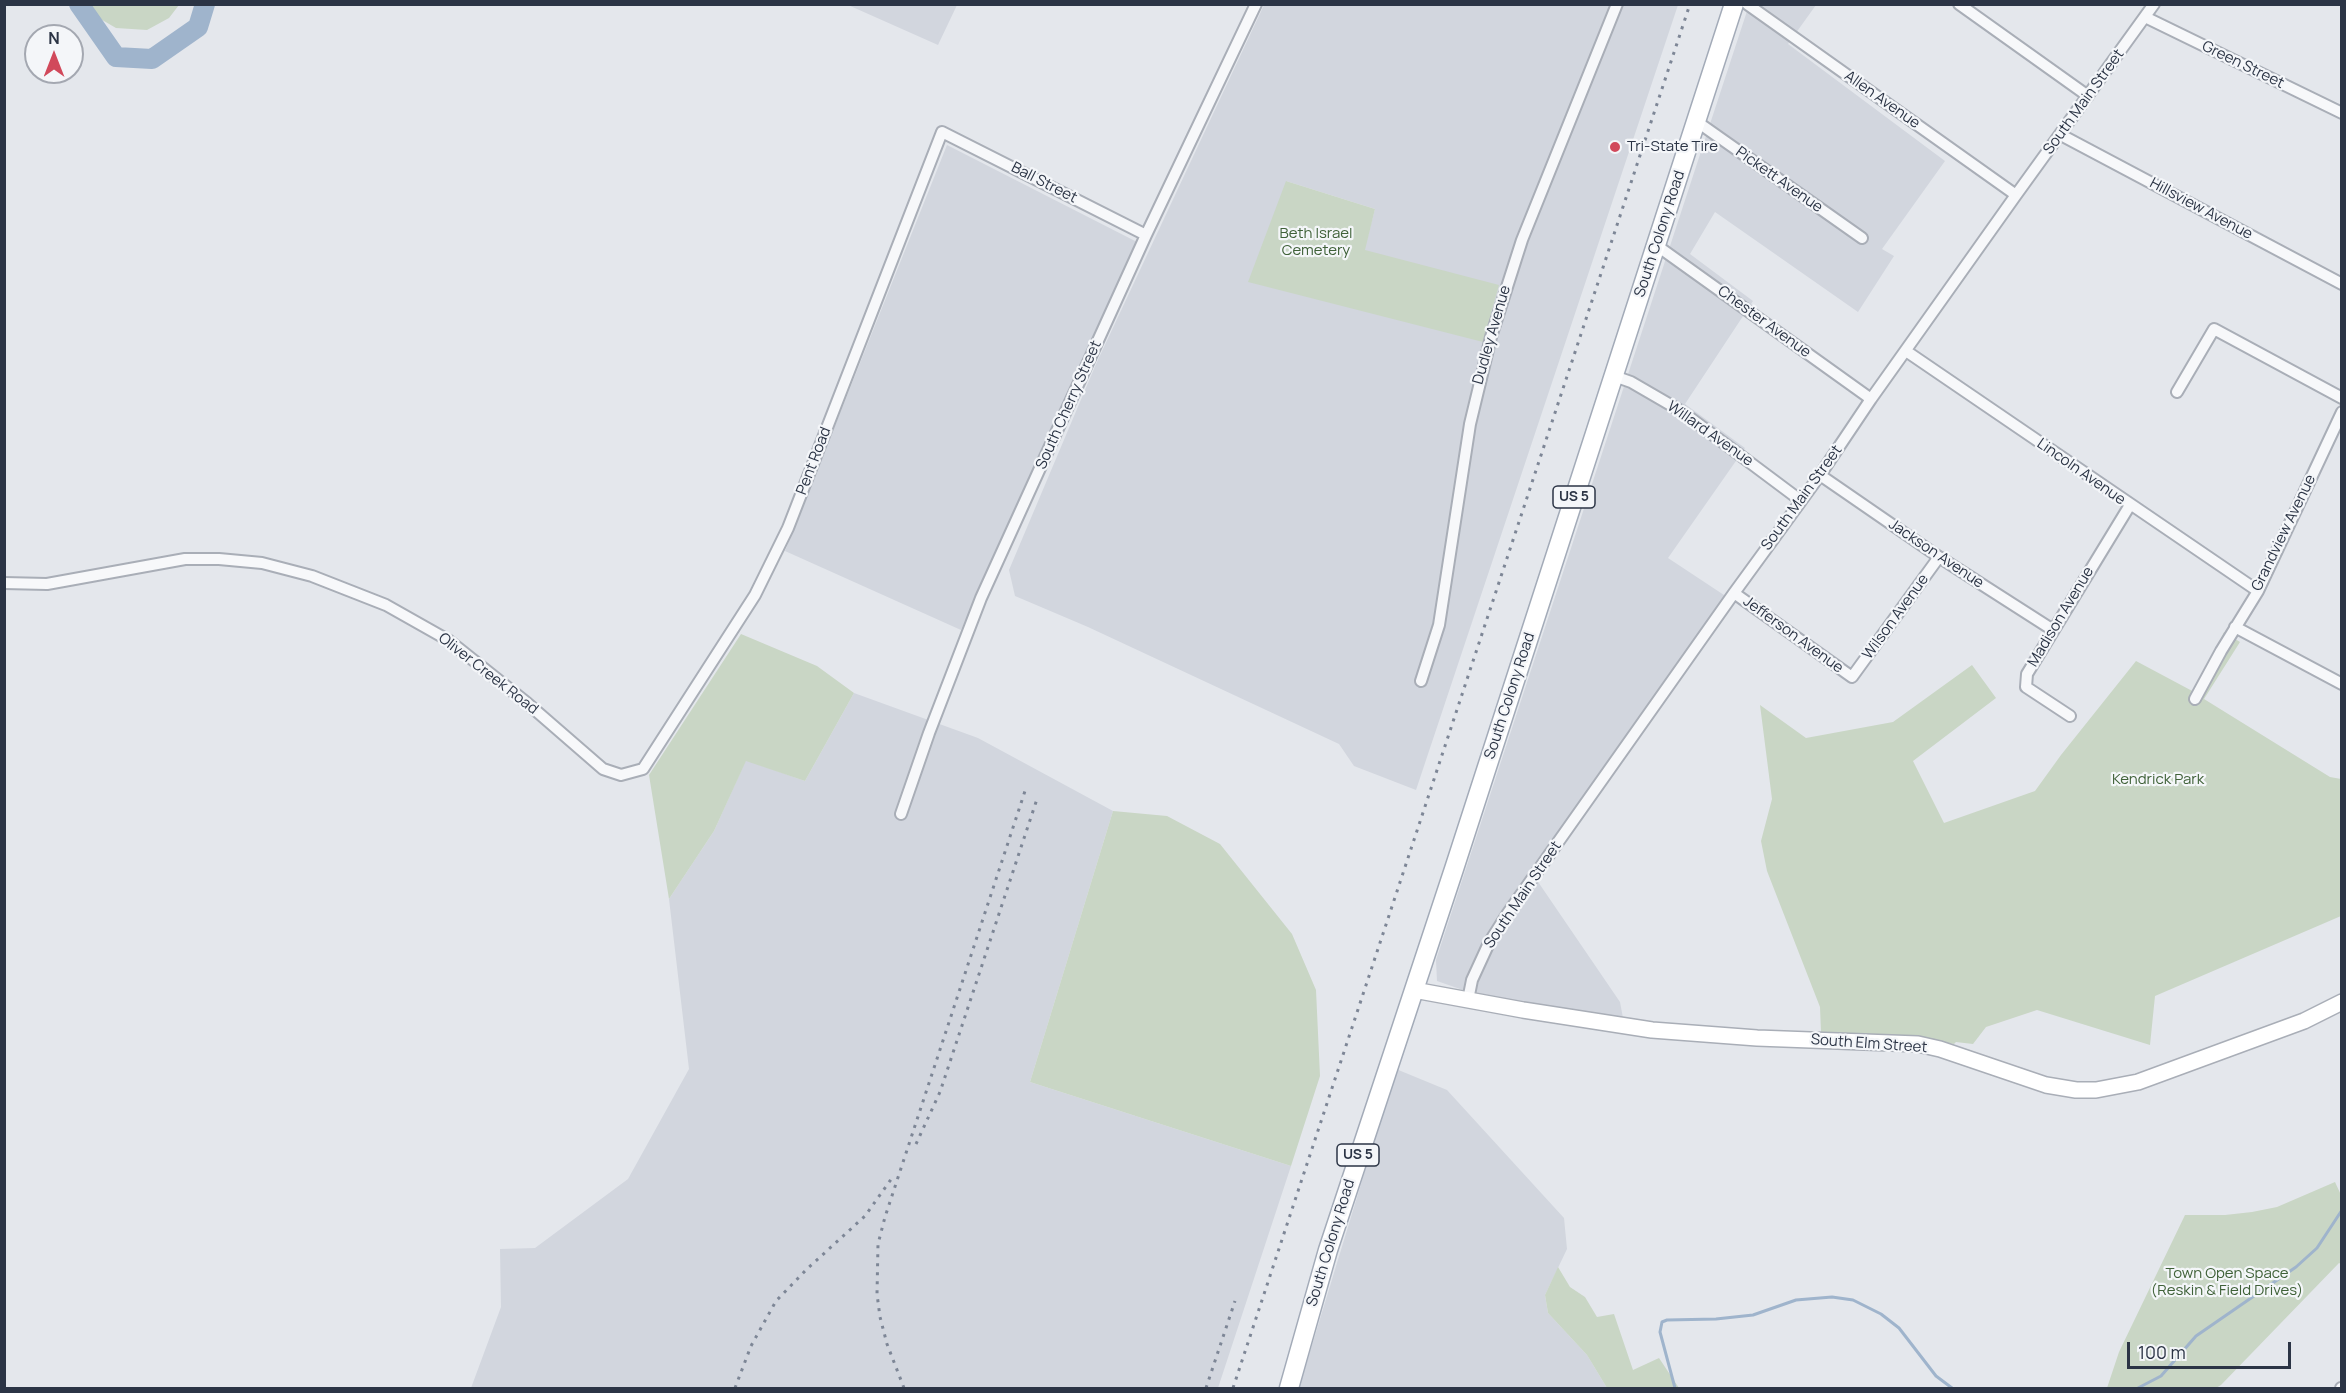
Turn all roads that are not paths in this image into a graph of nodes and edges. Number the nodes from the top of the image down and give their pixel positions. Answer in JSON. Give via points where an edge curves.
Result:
{"nodes":[{"id":1,"x":1256,"y":4,"type":"edge"},
{"id":2,"x":1617,"y":4,"type":"edge"},
{"id":3,"x":1734,"y":4,"type":"edge"},
{"id":4,"x":1747,"y":4,"type":"edge"},
{"id":5,"x":1959,"y":4,"type":"edge"},
{"id":6,"x":2154,"y":4,"type":"edge"},
{"id":7,"x":2145,"y":17,"type":"junction"},
{"id":8,"x":2088,"y":96,"type":"junction"},
{"id":9,"x":2342,"y":113,"type":"edge"},
{"id":10,"x":1696,"y":121,"type":"junction"},
{"id":11,"x":942,"y":132,"type":"joint"},
{"id":12,"x":2061,"y":135,"type":"junction"},
{"id":13,"x":2016,"y":195,"type":"junction"},
{"id":14,"x":1146,"y":235,"type":"junction"},
{"id":15,"x":1862,"y":238,"type":"dead end"},
{"id":16,"x":1656,"y":245,"type":"junction"},
{"id":17,"x":2342,"y":284,"type":"edge"},
{"id":18,"x":1906,"y":351,"type":"junction"},
{"id":19,"x":1614,"y":376,"type":"junction"},
{"id":20,"x":2177,"y":392,"type":"dead end"},
{"id":21,"x":2342,"y":398,"type":"edge"},
{"id":22,"x":1871,"y":399,"type":"junction"},
{"id":23,"x":2342,"y":412,"type":"edge"},
{"id":24,"x":1820,"y":475,"type":"junction"},
{"id":25,"x":1800,"y":500,"type":"junction"},
{"id":26,"x":2130,"y":505,"type":"junction"},
{"id":27,"x":1939,"y":557,"type":"junction"},
{"id":28,"x":4,"y":583,"type":"edge"},
{"id":29,"x":2258,"y":591,"type":"junction"},
{"id":30,"x":1734,"y":593,"type":"junction"},
{"id":31,"x":2235,"y":627,"type":"junction"},
{"id":32,"x":2053,"y":630,"type":"junction"},
{"id":33,"x":1852,"y":677,"type":"joint"},
{"id":34,"x":1421,"y":681,"type":"dead end"},
{"id":35,"x":2342,"y":684,"type":"edge"},
{"id":36,"x":2196,"y":699,"type":"dead end"},
{"id":37,"x":2070,"y":716,"type":"dead end"},
{"id":38,"x":643,"y":768,"type":"joint"},
{"id":39,"x":901,"y":814,"type":"dead end"},
{"id":40,"x":1414,"y":990,"type":"junction"},
{"id":41,"x":1468,"y":1000,"type":"junction"},
{"id":42,"x":2342,"y":1002,"type":"edge"},
{"id":43,"x":1289,"y":1389,"type":"edge"}],
"edges":[{"from":1,"to":14,"type":"street","name":"South Cherry Street"},
{"from":2,"to":34,"type":"street","name":"Dudley Avenue","via":[[1522,240],[1491,337],[1470,424],[1439,625]]},
{"from":3,"to":10,"type":"main road","name":"South Colony Road","number":"US 5"},
{"from":4,"to":13,"type":"street","name":"Allen Avenue"},
{"from":5,"to":8,"type":"street"},
{"from":6,"to":7,"type":"street","name":"South Main Street"},
{"from":7,"to":8,"type":"street","name":"South Main Street"},
{"from":7,"to":9,"type":"street","name":"Green Street"},
{"from":8,"to":12,"type":"street","name":"South Main Street"},
{"from":10,"to":15,"type":"street","name":"Pickett Avenue"},
{"from":10,"to":16,"type":"main road","name":"South Colony Road","number":"US 5"},
{"from":11,"to":14,"type":"street","name":"Ball Street"},
{"from":11,"to":38,"type":"street","name":"Pent Road","via":[[788,528],[755,595]]},
{"from":12,"to":13,"type":"street","name":"South Main Street"},
{"from":12,"to":17,"type":"street","name":"Hillsview Avenue"},
{"from":13,"to":18,"type":"street","name":"South Main Street"},
{"from":14,"to":39,"type":"street","name":"South Cherry Street","via":[[981,598]]},
{"from":16,"to":19,"type":"main road","name":"South Colony Road","number":"US 5"},
{"from":16,"to":22,"type":"street","name":"Chester Avenue"},
{"from":18,"to":22,"type":"street","name":"South Main Street"},
{"from":18,"to":26,"type":"street","name":"Lincoln Avenue"},
{"from":19,"to":25,"type":"street","name":"Willard Avenue","via":[[1681,411]]},
{"from":19,"to":40,"type":"main road","name":"South Colony Road","number":"US 5"},
{"from":20,"to":21,"type":"street","via":[[2214,329]]},
{"from":22,"to":24,"type":"street","name":"South Main Street"},
{"from":23,"to":29,"type":"street","name":"Grandview Avenue"},
{"from":24,"to":25,"type":"street","name":"South Main Street"},
{"from":24,"to":27,"type":"street","name":"Jackson Avenue"},
{"from":25,"to":30,"type":"street","name":"South Main Street"},
{"from":26,"to":29,"type":"street","name":"Lincoln Avenue"},
{"from":26,"to":32,"type":"street","name":"Madison Avenue"},
{"from":27,"to":32,"type":"street","name":"Jackson Avenue"},
{"from":27,"to":33,"type":"street","name":"Wilson Avenue"},
{"from":28,"to":38,"type":"street","name":"Oliver Creek Road","via":[[47,584],[185,559],[262,563],[312,576],[386,605],[448,640],[603,768],[621,775]]},
{"from":29,"to":31,"type":"street","name":"Grandview Avenue"},
{"from":30,"to":33,"type":"street","name":"Jefferson Avenue"},
{"from":30,"to":41,"type":"street","name":"South Main Street","via":[[1508,913],[1489,943],[1472,980]]},
{"from":31,"to":35,"type":"street"},
{"from":31,"to":36,"type":"street","name":"Grandview Avenue"},
{"from":32,"to":37,"type":"street","name":"Madison Avenue","via":[[2025,680],[2026,687]]},
{"from":40,"to":41,"type":"main road","name":"South Elm Street"},
{"from":40,"to":43,"type":"main road","name":"South Colony Road","number":"US 5","via":[[1328,1250]]},
{"from":41,"to":42,"type":"main road","name":"South Elm Street","via":[[1652,1030],[1918,1044],[2046,1085],[2076,1090],[2138,1082]]}]}
